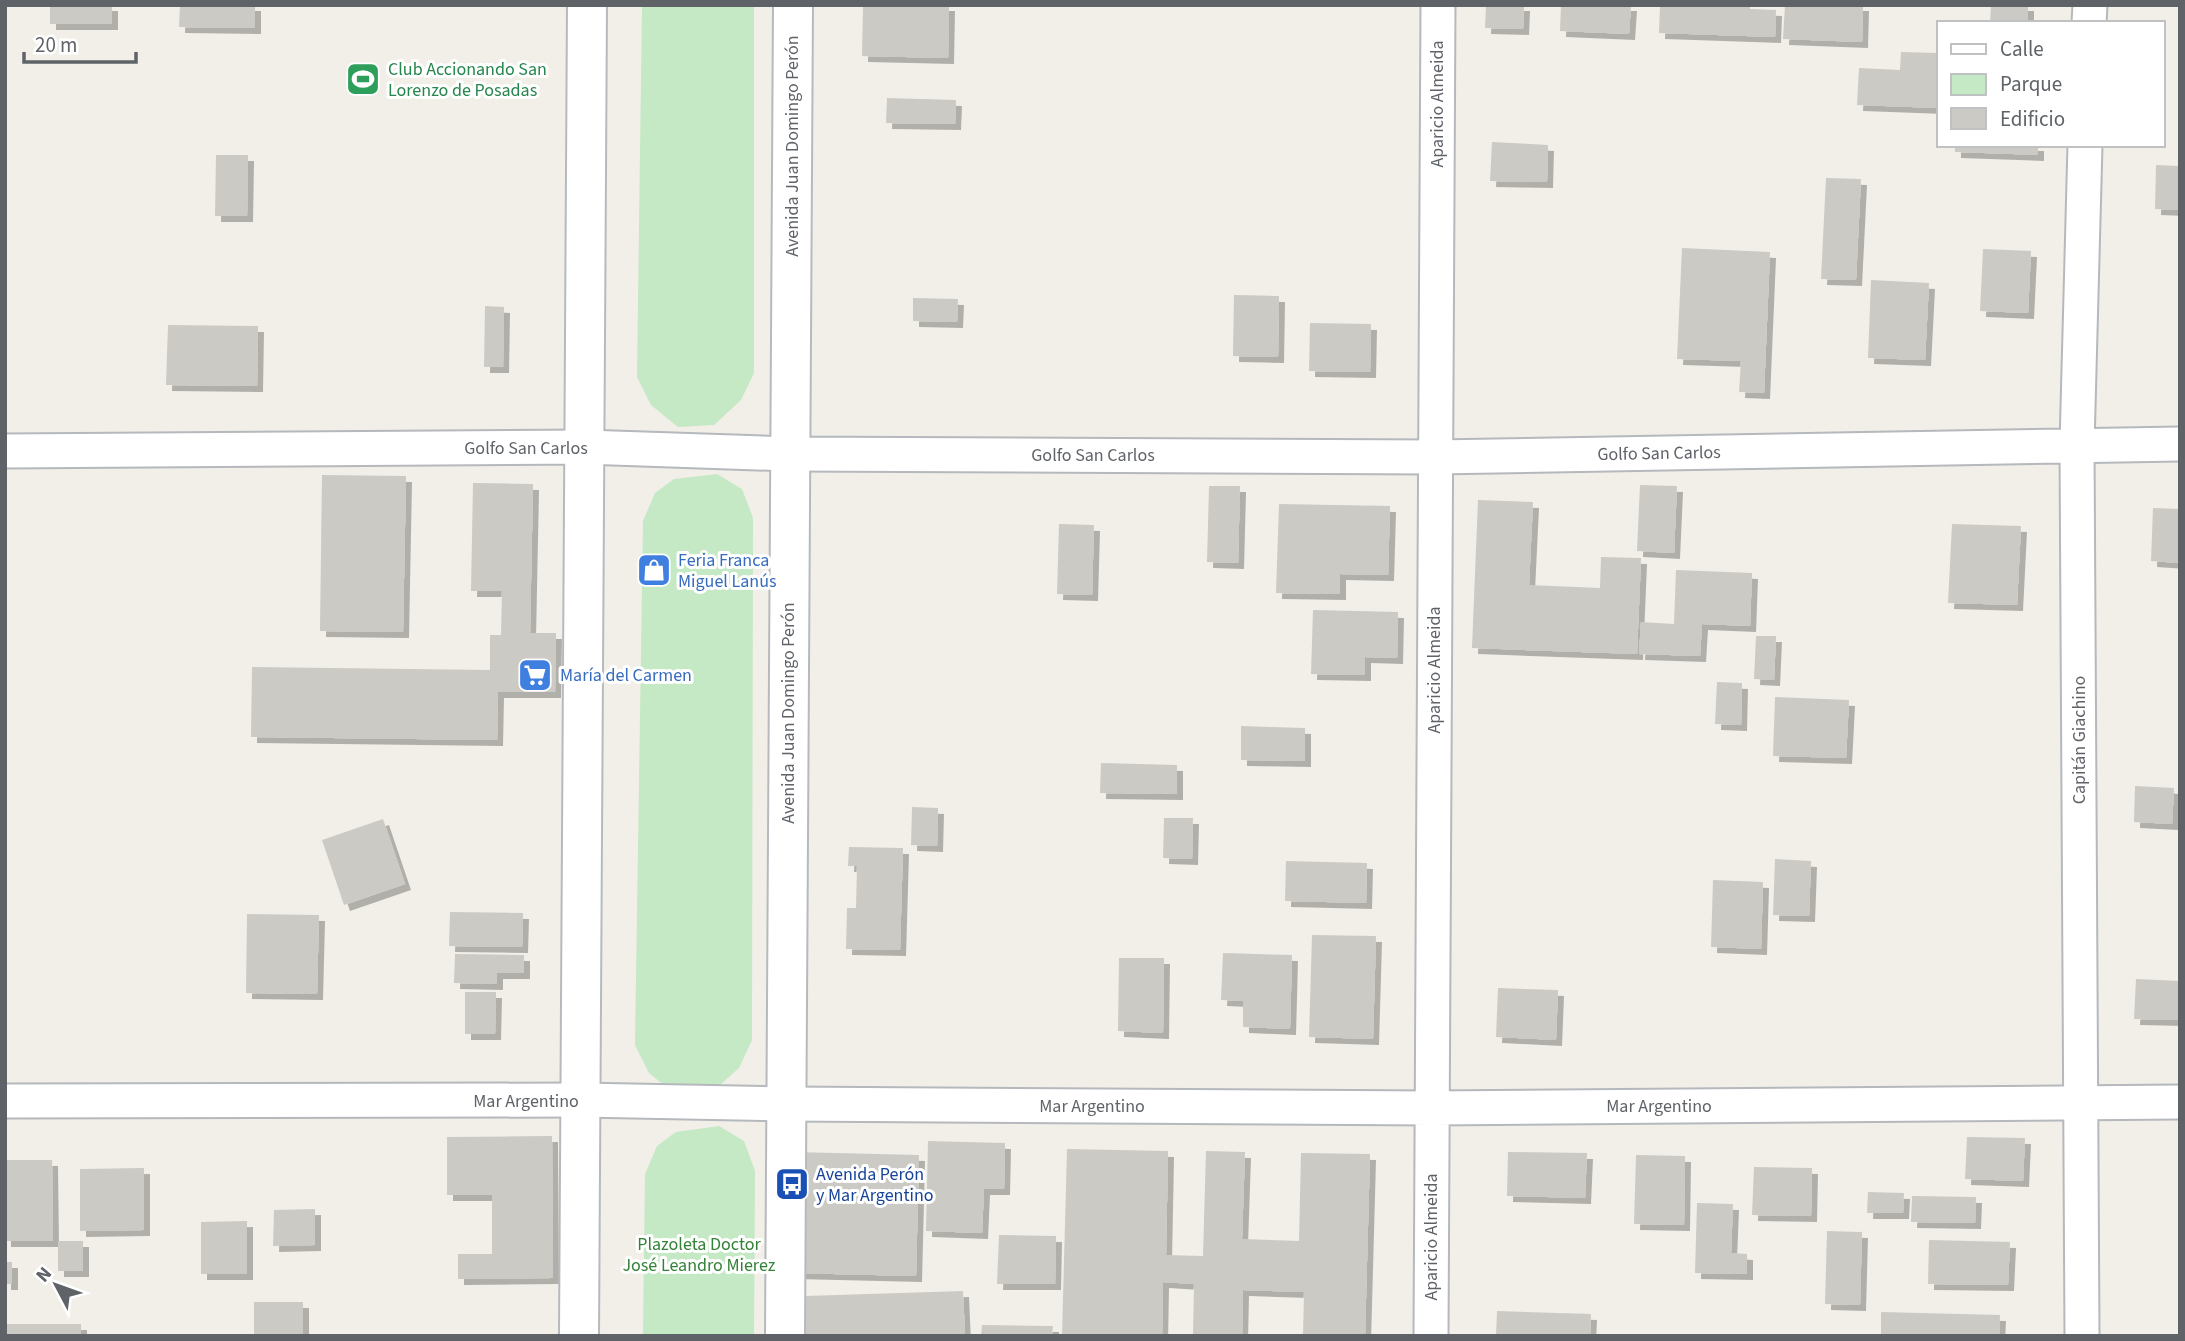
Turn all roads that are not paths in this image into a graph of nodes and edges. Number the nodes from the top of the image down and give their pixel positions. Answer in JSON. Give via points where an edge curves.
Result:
{"nodes":[{"id":1,"x":587,"y":5,"type":"edge"},
{"id":2,"x":793,"y":5,"type":"edge"},
{"id":3,"x":1438,"y":5,"type":"edge"},
{"id":4,"x":2085,"y":147,"type":"edge"},
{"id":5,"x":2180,"y":444,"type":"edge"},
{"id":6,"x":2077,"y":445,"type":"junction"},
{"id":7,"x":584,"y":447,"type":"junction"},
{"id":8,"x":5,"y":451,"type":"edge"},
{"id":9,"x":790,"y":453,"type":"junction"},
{"id":10,"x":1435,"y":457,"type":"junction"},
{"id":11,"x":580,"y":1100,"type":"junction"},
{"id":12,"x":5,"y":1101,"type":"edge"},
{"id":13,"x":2081,"y":1102,"type":"junction"},
{"id":14,"x":2180,"y":1102,"type":"edge"},
{"id":15,"x":786,"y":1104,"type":"junction"},
{"id":16,"x":1432,"y":1108,"type":"junction"},
{"id":17,"x":579,"y":1336,"type":"edge"},
{"id":18,"x":785,"y":1336,"type":"edge"},
{"id":19,"x":1431,"y":1336,"type":"edge"},
{"id":20,"x":2082,"y":1336,"type":"edge"}],
"edges":[{"from":1,"to":7,"type":"main road"},
{"from":2,"to":9,"type":"main road","name":"Avenida Juan Domingo Perón"},
{"from":3,"to":10,"type":"street","name":"Aparicio Almeida"},
{"from":4,"to":6,"type":"street","name":"Capitán Giachino"},
{"from":5,"to":6,"type":"street","name":"Golfo San Carlos"},
{"from":6,"to":10,"type":"street","name":"Golfo San Carlos"},
{"from":6,"to":13,"type":"street","name":"Capitán Giachino"},
{"from":7,"to":8,"type":"street","name":"Golfo San Carlos"},
{"from":7,"to":9,"type":"street","name":"Golfo San Carlos"},
{"from":7,"to":11,"type":"main road"},
{"from":9,"to":10,"type":"street","name":"Golfo San Carlos"},
{"from":9,"to":15,"type":"main road","name":"Avenida Juan Domingo Perón"},
{"from":10,"to":16,"type":"street","name":"Aparicio Almeida"},
{"from":11,"to":12,"type":"street","name":"Mar Argentino"},
{"from":11,"to":15,"type":"street","name":"Mar Argentino"},
{"from":11,"to":17,"type":"main road"},
{"from":13,"to":14,"type":"street","name":"Mar Argentino"},
{"from":13,"to":16,"type":"street","name":"Mar Argentino"},
{"from":13,"to":20,"type":"street","name":"Capitán Giachino"},
{"from":15,"to":16,"type":"street","name":"Mar Argentino"},
{"from":15,"to":18,"type":"main road","name":"Avenida Juan Domingo Perón"},
{"from":16,"to":19,"type":"street","name":"Aparicio Almeida"}]}
